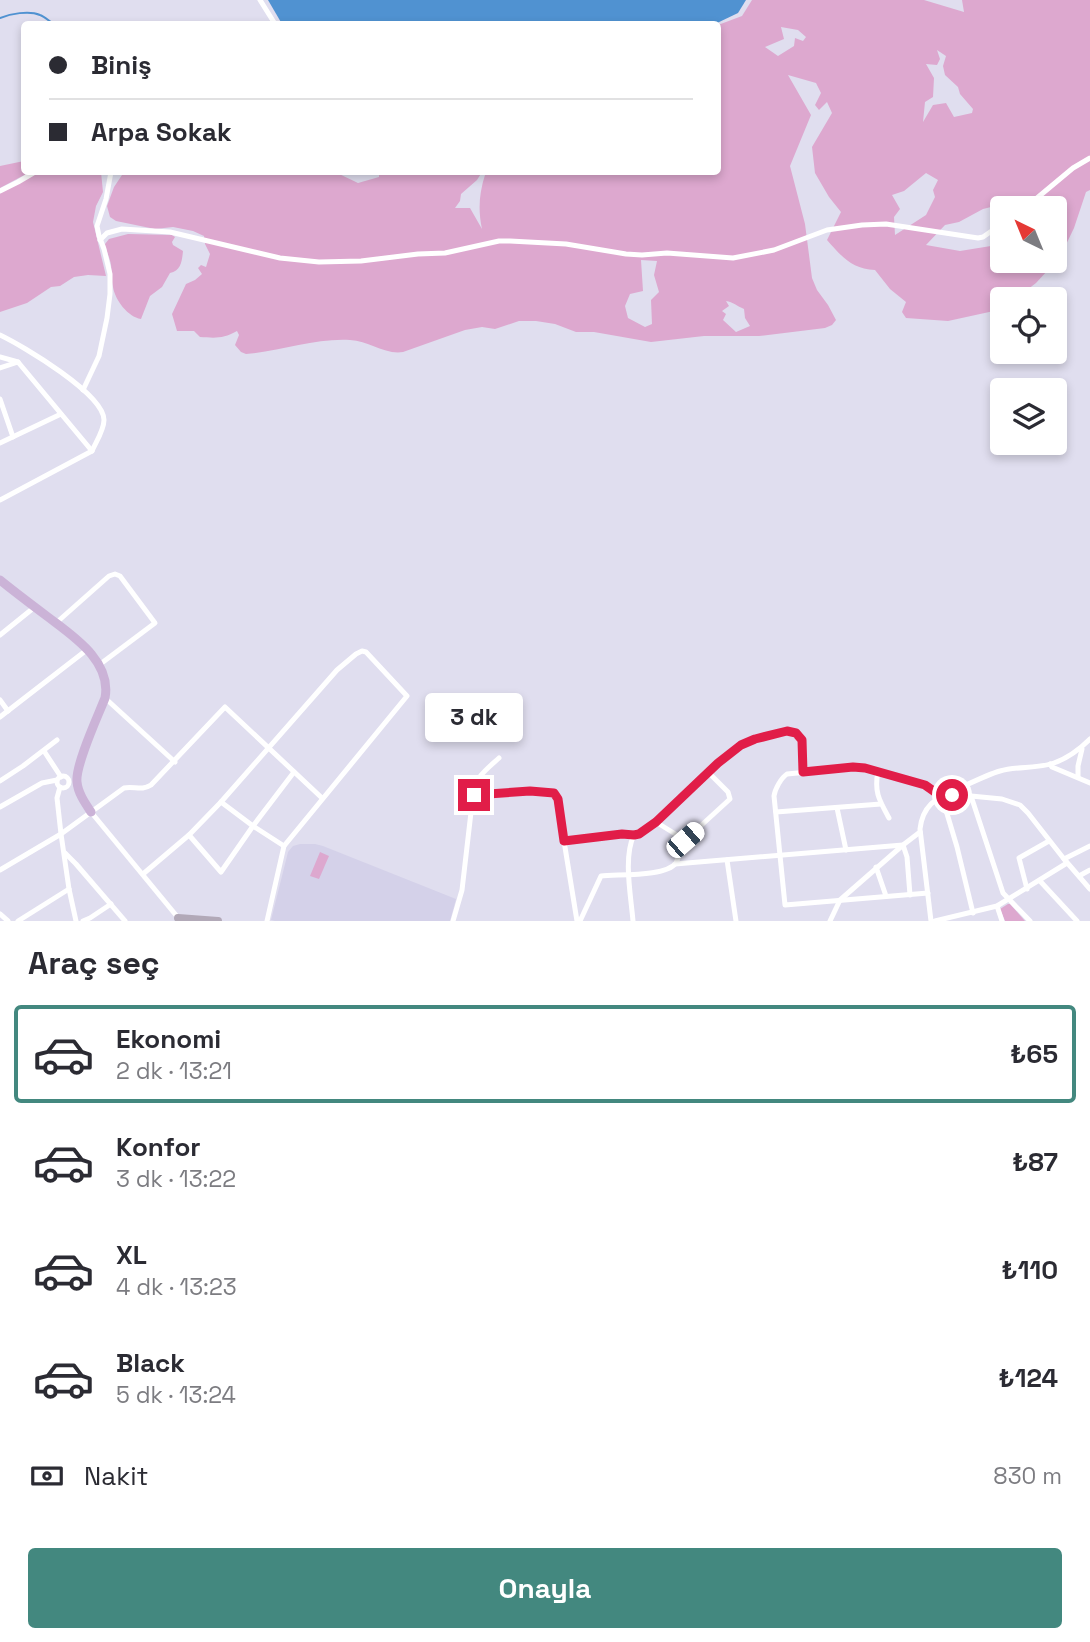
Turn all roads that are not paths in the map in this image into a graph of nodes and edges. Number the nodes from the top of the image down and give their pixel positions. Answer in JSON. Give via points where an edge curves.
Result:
{"nodes":[{"id":1,"x":260,"y":0,"type":"edge"},
{"id":2,"x":273,"y":21,"type":"edge"},
{"id":3,"x":1090,"y":159,"type":"edge"},
{"id":4,"x":30,"y":175,"type":"edge"},
{"id":5,"x":110,"y":175,"type":"edge"},
{"id":6,"x":0,"y":191,"type":"edge"},
{"id":7,"x":1039,"y":196,"type":"edge"},
{"id":8,"x":990,"y":232,"type":"edge"},
{"id":9,"x":100,"y":240,"type":"junction"},
{"id":10,"x":0,"y":335,"type":"edge"},
{"id":11,"x":0,"y":357,"type":"edge"},
{"id":12,"x":18,"y":362,"type":"junction"},
{"id":13,"x":0,"y":368,"type":"edge"},
{"id":14,"x":83,"y":390,"type":"junction"},
{"id":15,"x":0,"y":399,"type":"edge"},
{"id":16,"x":61,"y":414,"type":"junction"},
{"id":17,"x":13,"y":437,"type":"junction"},
{"id":18,"x":0,"y":443,"type":"edge"},
{"id":19,"x":92,"y":451,"type":"junction"},
{"id":20,"x":0,"y":500,"type":"edge"},
{"id":21,"x":0,"y":580,"type":"edge"},
{"id":22,"x":0,"y":587,"type":"edge"},
{"id":23,"x":31,"y":610,"type":"junction"},
{"id":24,"x":56,"y":623,"type":"junction"},
{"id":25,"x":0,"y":635,"type":"edge"},
{"id":26,"x":84,"y":652,"type":"junction"},
{"id":27,"x":99,"y":665,"type":"junction"},
{"id":28,"x":104,"y":698,"type":"junction"},
{"id":29,"x":0,"y":700,"type":"edge"},
{"id":30,"x":8,"y":711,"type":"junction"},
{"id":31,"x":0,"y":717,"type":"edge"},
{"id":32,"x":57,"y":740,"type":"dead end"},
{"id":33,"x":1087,"y":742,"type":"edge"},
{"id":34,"x":269,"y":748,"type":"junction"},
{"id":35,"x":44,"y":751,"type":"junction"},
{"id":36,"x":499,"y":758,"type":"dead end"},
{"id":37,"x":175,"y":762,"type":"junction"},
{"id":38,"x":1050,"y":764,"type":"junction"},
{"id":39,"x":878,"y":771,"type":"junction"},
{"id":40,"x":294,"y":772,"type":"junction"},
{"id":41,"x":708,"y":772,"type":"junction"},
{"id":42,"x":803,"y":772,"type":"junction"},
{"id":43,"x":64,"y":776,"type":"junction"},
{"id":44,"x":1078,"y":777,"type":"junction"},
{"id":45,"x":0,"y":780,"type":"edge"},
{"id":46,"x":1090,"y":782,"type":"edge"},
{"id":47,"x":62,"y":788,"type":"junction"},
{"id":48,"x":950,"y":793,"type":"junction"},
{"id":49,"x":474,"y":795,"type":"junction"},
{"id":50,"x":971,"y":796,"type":"junction"},
{"id":51,"x":942,"y":797,"type":"junction"},
{"id":52,"x":80,"y":798,"type":"junction"},
{"id":53,"x":322,"y":798,"type":"junction"},
{"id":54,"x":221,"y":802,"type":"junction"},
{"id":55,"x":881,"y":804,"type":"junction"},
{"id":56,"x":0,"y":807,"type":"edge"},
{"id":57,"x":838,"y":808,"type":"junction"},
{"id":58,"x":91,"y":812,"type":"junction"},
{"id":59,"x":776,"y":812,"type":"junction"},
{"id":60,"x":889,"y":818,"type":"dead end"},
{"id":61,"x":656,"y":822,"type":"junction"},
{"id":62,"x":253,"y":826,"type":"junction"},
{"id":63,"x":920,"y":832,"type":"junction"},
{"id":64,"x":61,"y":834,"type":"junction"},
{"id":65,"x":189,"y":835,"type":"junction"},
{"id":66,"x":634,"y":835,"type":"junction"},
{"id":67,"x":685,"y":840,"type":"junction"},
{"id":68,"x":564,"y":841,"type":"junction"},
{"id":69,"x":1049,"y":841,"type":"junction"},
{"id":70,"x":903,"y":845,"type":"junction"},
{"id":71,"x":284,"y":846,"type":"junction"},
{"id":72,"x":1090,"y":846,"type":"edge"},
{"id":73,"x":846,"y":850,"type":"junction"},
{"id":74,"x":64,"y":852,"type":"junction"},
{"id":75,"x":780,"y":855,"type":"junction"},
{"id":76,"x":727,"y":860,"type":"junction"},
{"id":77,"x":676,"y":861,"type":"junction"},
{"id":78,"x":1065,"y":861,"type":"junction"},
{"id":79,"x":876,"y":867,"type":"junction"},
{"id":80,"x":0,"y":870,"type":"edge"},
{"id":81,"x":1090,"y":870,"type":"edge"},
{"id":82,"x":143,"y":874,"type":"junction"},
{"id":83,"x":629,"y":874,"type":"junction"},
{"id":84,"x":1079,"y":876,"type":"junction"},
{"id":85,"x":1040,"y":881,"type":"junction"},
{"id":86,"x":1027,"y":888,"type":"junction"},
{"id":87,"x":1090,"y":888,"type":"edge"},
{"id":88,"x":69,"y":889,"type":"junction"},
{"id":89,"x":928,"y":893,"type":"junction"},
{"id":90,"x":910,"y":895,"type":"junction"},
{"id":91,"x":886,"y":896,"type":"junction"},
{"id":92,"x":840,"y":900,"type":"junction"},
{"id":93,"x":1009,"y":900,"type":"junction"},
{"id":94,"x":111,"y":904,"type":"junction"},
{"id":95,"x":997,"y":906,"type":"junction"},
{"id":96,"x":973,"y":913,"type":"junction"},
{"id":97,"x":180,"y":919,"type":"edge"},
{"id":98,"x":18,"y":921,"type":"edge"},
{"id":99,"x":76,"y":921,"type":"edge"},
{"id":100,"x":83,"y":921,"type":"edge"},
{"id":101,"x":125,"y":921,"type":"edge"},
{"id":102,"x":218,"y":921,"type":"edge"},
{"id":103,"x":267,"y":921,"type":"edge"},
{"id":104,"x":453,"y":921,"type":"edge"},
{"id":105,"x":578,"y":921,"type":"edge"},
{"id":106,"x":633,"y":921,"type":"edge"},
{"id":107,"x":736,"y":921,"type":"edge"},
{"id":108,"x":830,"y":921,"type":"edge"},
{"id":109,"x":933,"y":921,"type":"edge"},
{"id":110,"x":1002,"y":921,"type":"edge"},
{"id":111,"x":1030,"y":921,"type":"edge"},
{"id":112,"x":1077,"y":921,"type":"edge"}],
"edges":[{"from":1,"to":2,"type":"street"},
{"from":3,"to":7,"type":"street"},
{"from":4,"to":6,"type":"street"},
{"from":5,"to":9,"type":"street","via":[[98,222]]},
{"from":8,"to":9,"type":"street","via":[[978,238],[886,225],[837,227],[774,250],[726,258],[499,241],[444,253],[319,262],[270,256],[170,232],[122,229]]},
{"from":9,"to":14,"type":"street","via":[[110,274],[110,294],[103,342]]},
{"from":10,"to":14,"type":"street"},
{"from":11,"to":12,"type":"street"},
{"from":12,"to":13,"type":"street"},
{"from":12,"to":16,"type":"street"},
{"from":14,"to":19,"type":"street","via":[[103,416]]},
{"from":15,"to":17,"type":"street"},
{"from":16,"to":17,"type":"street"},
{"from":16,"to":19,"type":"street"},
{"from":17,"to":18,"type":"street"},
{"from":19,"to":20,"type":"street"},
{"from":21,"to":24,"type":"main road"},
{"from":22,"to":23,"type":"main road"},
{"from":23,"to":25,"type":"street"},
{"from":23,"to":26,"type":"main road"},
{"from":24,"to":27,"type":"main road","via":[[77,638]]},
{"from":24,"to":27,"type":"street","via":[[109,576],[120,576],[155,624]]},
{"from":26,"to":30,"type":"street"},
{"from":26,"to":43,"type":"main road","via":[[98,674],[101,692]]},
{"from":27,"to":28,"type":"main road","via":[[106,682]]},
{"from":28,"to":37,"type":"street"},
{"from":28,"to":58,"type":"main road","via":[[76,778]]},
{"from":29,"to":30,"type":"street"},
{"from":30,"to":31,"type":"street"},
{"from":32,"to":35,"type":"street"},
{"from":33,"to":38,"type":"street"},
{"from":33,"to":44,"type":"street"},
{"from":34,"to":37,"type":"street","via":[[225,708]]},
{"from":34,"to":40,"type":"street"},
{"from":34,"to":53,"type":"street","via":[[341,666],[359,652],[369,655],[407,696]]},
{"from":34,"to":54,"type":"street"},
{"from":35,"to":43,"type":"street"},
{"from":35,"to":45,"type":"street"},
{"from":36,"to":49,"type":"street","via":[[478,777]]},
{"from":37,"to":58,"type":"street","via":[[148,788],[124,788]]},
{"from":38,"to":44,"type":"street"},
{"from":38,"to":48,"type":"street","via":[[1001,771]]},
{"from":39,"to":42,"type":"street","via":[[856,767]]},
{"from":39,"to":51,"type":"street","via":[[925,785]]},
{"from":39,"to":55,"type":"street","via":[[875,786]]},
{"from":40,"to":53,"type":"street"},
{"from":40,"to":62,"type":"street"},
{"from":41,"to":42,"type":"street","via":[[741,745],[787,731],[802,740]]},
{"from":41,"to":61,"type":"street"},
{"from":41,"to":67,"type":"street","via":[[730,799]]},
{"from":42,"to":59,"type":"street","via":[[784,776],[774,794]]},
{"from":43,"to":47,"type":"street","via":[[57,784]]},
{"from":43,"to":47,"type":"street","via":[[69,783]]},
{"from":43,"to":52,"type":"main road"},
{"from":43,"to":56,"type":"street"},
{"from":44,"to":46,"type":"street"},
{"from":47,"to":52,"type":"street"},
{"from":47,"to":64,"type":"street","via":[[57,799]]},
{"from":48,"to":50,"type":"street"},
{"from":48,"to":51,"type":"street"},
{"from":49,"to":68,"type":"street","via":[[554,793]]},
{"from":49,"to":104,"type":"street","via":[[462,890]]},
{"from":50,"to":69,"type":"street","via":[[1019,804]]},
{"from":50,"to":93,"type":"street"},
{"from":51,"to":63,"type":"street","via":[[929,806]]},
{"from":51,"to":96,"type":"street"},
{"from":52,"to":58,"type":"main road"},
{"from":53,"to":71,"type":"street"},
{"from":54,"to":62,"type":"street"},
{"from":54,"to":65,"type":"street"},
{"from":55,"to":57,"type":"street"},
{"from":55,"to":60,"type":"street"},
{"from":57,"to":59,"type":"street"},
{"from":57,"to":73,"type":"street"},
{"from":58,"to":64,"type":"street"},
{"from":58,"to":82,"type":"street"},
{"from":59,"to":75,"type":"street"},
{"from":61,"to":66,"type":"street"},
{"from":61,"to":67,"type":"street"},
{"from":62,"to":65,"type":"street","via":[[221,872]]},
{"from":62,"to":71,"type":"street"},
{"from":63,"to":70,"type":"street"},
{"from":63,"to":89,"type":"street"},
{"from":64,"to":74,"type":"street"},
{"from":64,"to":80,"type":"street"},
{"from":65,"to":82,"type":"street"},
{"from":66,"to":68,"type":"street"},
{"from":66,"to":83,"type":"street","via":[[629,846]]},
{"from":67,"to":77,"type":"street"},
{"from":68,"to":105,"type":"street"},
{"from":69,"to":78,"type":"street"},
{"from":69,"to":86,"type":"street","via":[[1018,858]]},
{"from":70,"to":73,"type":"street"},
{"from":70,"to":79,"type":"street"},
{"from":70,"to":90,"type":"street"},
{"from":71,"to":103,"type":"street"},
{"from":72,"to":78,"type":"street"},
{"from":73,"to":75,"type":"street"},
{"from":74,"to":88,"type":"street"},
{"from":74,"to":94,"type":"street"},
{"from":75,"to":76,"type":"street"},
{"from":75,"to":92,"type":"street","via":[[785,905]]},
{"from":76,"to":77,"type":"street"},
{"from":76,"to":107,"type":"street"},
{"from":77,"to":83,"type":"street","via":[[660,872]]},
{"from":78,"to":84,"type":"street"},
{"from":78,"to":85,"type":"street"},
{"from":79,"to":91,"type":"street"},
{"from":79,"to":92,"type":"street"},
{"from":81,"to":84,"type":"street"},
{"from":82,"to":97,"type":"street"},
{"from":83,"to":105,"type":"street","via":[[600,877]]},
{"from":83,"to":106,"type":"street"},
{"from":84,"to":87,"type":"street"},
{"from":85,"to":86,"type":"street"},
{"from":85,"to":112,"type":"street"},
{"from":86,"to":93,"type":"street"},
{"from":88,"to":98,"type":"street"},
{"from":88,"to":99,"type":"street"},
{"from":89,"to":90,"type":"street"},
{"from":89,"to":109,"type":"street"},
{"from":90,"to":91,"type":"street"},
{"from":91,"to":92,"type":"street"},
{"from":92,"to":108,"type":"street"},
{"from":93,"to":95,"type":"street"},
{"from":93,"to":111,"type":"street"},
{"from":94,"to":100,"type":"street"},
{"from":94,"to":101,"type":"street"},
{"from":95,"to":96,"type":"street"},
{"from":95,"to":110,"type":"street"},
{"from":96,"to":109,"type":"street"},
{"from":97,"to":102,"type":"main road"}]}
